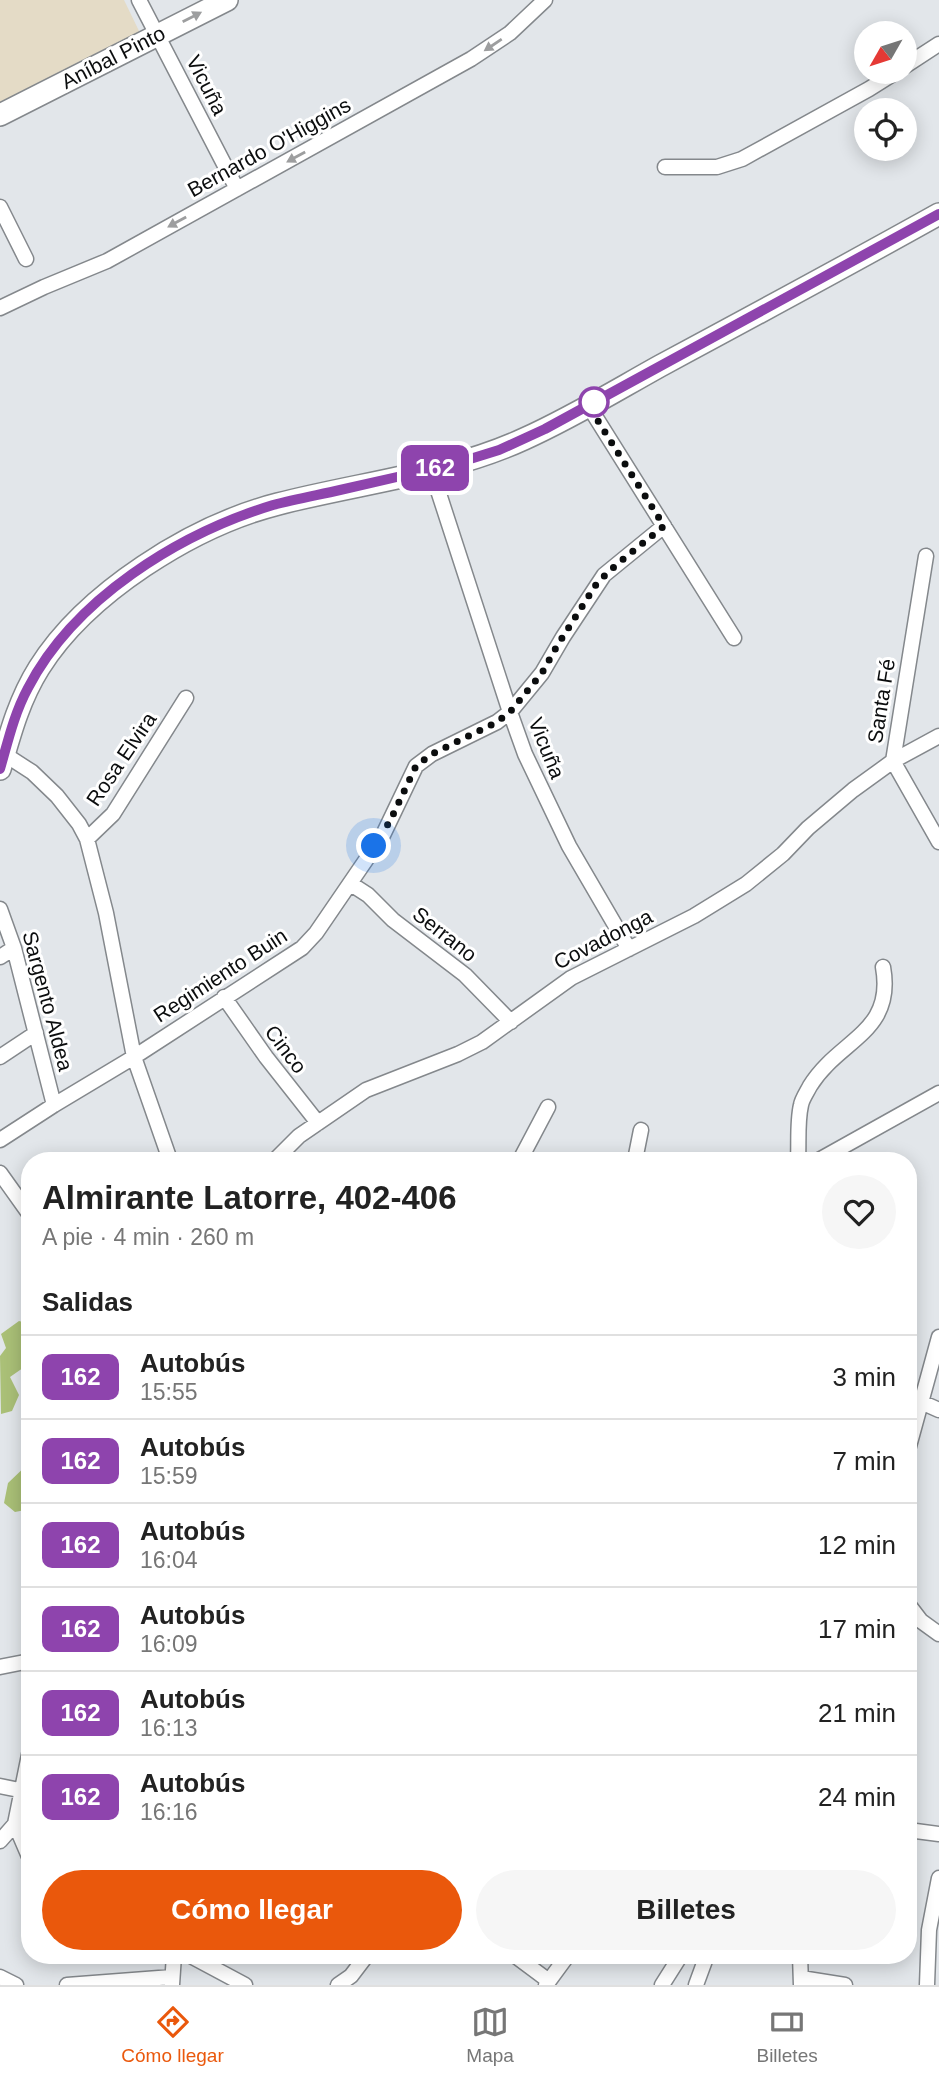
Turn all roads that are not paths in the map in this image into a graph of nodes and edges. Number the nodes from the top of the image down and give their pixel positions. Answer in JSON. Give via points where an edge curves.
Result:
{"nodes":[{"id":1,"x":139,"y":0,"type":"edge"},
{"id":2,"x":227,"y":0,"type":"edge"},
{"id":3,"x":545,"y":0,"type":"edge"},
{"id":4,"x":157,"y":35,"type":"junction"},
{"id":5,"x":939,"y":44,"type":"edge"},
{"id":6,"x":917,"y":58,"type":"edge"},
{"id":7,"x":877,"y":84,"type":"edge"},
{"id":8,"x":0,"y":115,"type":"edge"},
{"id":9,"x":665,"y":166,"type":"dead end"},
{"id":10,"x":237,"y":189,"type":"junction"},
{"id":11,"x":0,"y":207,"type":"edge"},
{"id":12,"x":939,"y":214,"type":"edge"},
{"id":13,"x":26,"y":259,"type":"dead end"},
{"id":14,"x":0,"y":308,"type":"edge"},
{"id":15,"x":588,"y":405,"type":"junction"},
{"id":16,"x":431,"y":469,"type":"junction"},
{"id":17,"x":664,"y":526,"type":"junction"},
{"id":18,"x":926,"y":556,"type":"dead end"},
{"id":19,"x":734,"y":638,"type":"dead end"},
{"id":20,"x":186,"y":698,"type":"dead end"},
{"id":21,"x":510,"y":712,"type":"junction"},
{"id":22,"x":939,"y":736,"type":"edge"},
{"id":23,"x":2,"y":761,"type":"edge"},
{"id":24,"x":893,"y":761,"type":"junction"},
{"id":25,"x":88,"y":839,"type":"junction"},
{"id":26,"x":939,"y":841,"type":"edge"},
{"id":27,"x":351,"y":884,"type":"junction"},
{"id":28,"x":0,"y":909,"type":"edge"},
{"id":29,"x":14,"y":948,"type":"junction"},
{"id":30,"x":629,"y":949,"type":"junction"},
{"id":31,"x":0,"y":957,"type":"edge"},
{"id":32,"x":883,"y":967,"type":"dead end"},
{"id":33,"x":224,"y":997,"type":"junction"},
{"id":34,"x":511,"y":1022,"type":"junction"},
{"id":35,"x":36,"y":1033,"type":"junction"},
{"id":36,"x":0,"y":1057,"type":"edge"},
{"id":37,"x":134,"y":1057,"type":"junction"},
{"id":38,"x":939,"y":1093,"type":"edge"},
{"id":39,"x":54,"y":1105,"type":"junction"},
{"id":40,"x":548,"y":1107,"type":"dead end"},
{"id":41,"x":318,"y":1123,"type":"junction"},
{"id":42,"x":641,"y":1130,"type":"dead end"},
{"id":43,"x":0,"y":1140,"type":"edge"},
{"id":44,"x":167,"y":1152,"type":"edge"},
{"id":45,"x":282,"y":1152,"type":"edge"},
{"id":46,"x":524,"y":1152,"type":"edge"},
{"id":47,"x":637,"y":1152,"type":"edge"},
{"id":48,"x":799,"y":1152,"type":"edge"},
{"id":49,"x":833,"y":1152,"type":"edge"},
{"id":50,"x":0,"y":1172,"type":"edge"},
{"id":51,"x":21,"y":1202,"type":"edge"},
{"id":52,"x":939,"y":1337,"type":"edge"},
{"id":53,"x":921,"y":1402,"type":"junction"},
{"id":54,"x":939,"y":1410,"type":"edge"},
{"id":55,"x":917,"y":1417,"type":"edge"},
{"id":56,"x":917,"y":1615,"type":"edge"},
{"id":57,"x":939,"y":1634,"type":"edge"},
{"id":58,"x":21,"y":1663,"type":"edge"},
{"id":59,"x":0,"y":1667,"type":"edge"},
{"id":60,"x":0,"y":1786,"type":"edge"},
{"id":61,"x":21,"y":1790,"type":"edge"},
{"id":62,"x":21,"y":1804,"type":"edge"},
{"id":63,"x":15,"y":1824,"type":"junction"},
{"id":64,"x":917,"y":1831,"type":"edge"},
{"id":65,"x":939,"y":1834,"type":"edge"},
{"id":66,"x":21,"y":1838,"type":"edge"},
{"id":67,"x":0,"y":1841,"type":"edge"},
{"id":68,"x":939,"y":1878,"type":"edge"},
{"id":69,"x":206,"y":1964,"type":"edge"},
{"id":70,"x":363,"y":1964,"type":"edge"},
{"id":71,"x":525,"y":1964,"type":"edge"},
{"id":72,"x":561,"y":1964,"type":"edge"},
{"id":73,"x":675,"y":1964,"type":"edge"},
{"id":74,"x":704,"y":1964,"type":"edge"},
{"id":75,"x":800,"y":1964,"type":"edge"},
{"id":76,"x":0,"y":1977,"type":"edge"},
{"id":77,"x":172,"y":1981,"type":"edge"},
{"id":78,"x":355,"y":1981,"type":"edge"},
{"id":79,"x":801,"y":1982,"type":"edge"},
{"id":80,"x":547,"y":1983,"type":"edge"},
{"id":81,"x":16,"y":1985,"type":"edge"},
{"id":82,"x":67,"y":1985,"type":"edge"},
{"id":83,"x":245,"y":1985,"type":"edge"},
{"id":84,"x":338,"y":1985,"type":"edge"},
{"id":85,"x":662,"y":1985,"type":"edge"},
{"id":86,"x":696,"y":1985,"type":"edge"},
{"id":87,"x":845,"y":1985,"type":"edge"},
{"id":88,"x":927,"y":1985,"type":"edge"}],
"edges":[{"from":1,"to":4,"type":"street","name":"Vicuña"},
{"from":4,"to":2,"type":"main road","name":"Aníbal Pinto","one_way":true},
{"from":3,"to":10,"type":"street","name":"Bernardo O'Higgins","one_way":true,"via":[[510,33],[471,59]]},
{"from":4,"to":8,"type":"main road","name":"Aníbal Pinto"},
{"from":4,"to":10,"type":"street","name":"Vicuña"},
{"from":5,"to":6,"type":"street"},
{"from":7,"to":9,"type":"street","via":[[742,159],[718,167]]},
{"from":10,"to":14,"type":"street","name":"Bernardo O'Higgins","one_way":true,"via":[[107,261]]},
{"from":11,"to":13,"type":"street"},
{"from":12,"to":15,"type":"main road"},
{"from":15,"to":16,"type":"main road","via":[[511,445]]},
{"from":15,"to":17,"type":"street"},
{"from":16,"to":21,"type":"street","name":"Vicuña"},
{"from":16,"to":23,"type":"main road","via":[[245,514],[141,568],[93,607],[50,651],[27,690]]},
{"from":17,"to":19,"type":"street"},
{"from":17,"to":21,"type":"street","name":"Regimiento Buin","via":[[597,583],[542,673]]},
{"from":18,"to":24,"type":"street","name":"Santa Fé"},
{"from":20,"to":25,"type":"street","name":"Rosa Elvira","via":[[113,814]]},
{"from":21,"to":27,"type":"street","name":"Regimiento Buin","via":[[416,766],[383,835]]},
{"from":21,"to":30,"type":"street","name":"Vicuña","via":[[558,823]]},
{"from":22,"to":24,"type":"street","name":"Covadonga"},
{"from":23,"to":25,"type":"street","via":[[32,772],[69,809]]},
{"from":24,"to":26,"type":"street","name":"Santa Fé"},
{"from":24,"to":30,"type":"street","name":"Covadonga","via":[[830,808],[746,884]]},
{"from":25,"to":37,"type":"street"},
{"from":27,"to":33,"type":"street","name":"Regimiento Buin","via":[[302,947]]},
{"from":27,"to":34,"type":"street","name":"Serrano","via":[[464,975]]},
{"from":28,"to":29,"type":"street","name":"Sargento Aldea"},
{"from":29,"to":31,"type":"street"},
{"from":29,"to":35,"type":"street","name":"Sargento Aldea"},
{"from":30,"to":34,"type":"street","name":"Covadonga","via":[[564,982]]},
{"from":32,"to":48,"type":"street","via":[[884,998],[877,1017],[821,1070],[801,1105]]},
{"from":33,"to":37,"type":"street","name":"Regimiento Buin"},
{"from":33,"to":41,"type":"street","name":"Cinco"},
{"from":34,"to":41,"type":"street","name":"Covadonga","via":[[471,1048],[366,1090]]},
{"from":35,"to":36,"type":"street"},
{"from":35,"to":39,"type":"street","name":"Sargento Aldea"},
{"from":37,"to":39,"type":"street","name":"Regimiento Buin"},
{"from":37,"to":44,"type":"street"},
{"from":38,"to":49,"type":"street"},
{"from":39,"to":43,"type":"street","name":"Regimiento Buin"},
{"from":40,"to":46,"type":"street"},
{"from":41,"to":45,"type":"street","name":"Covadonga"},
{"from":42,"to":47,"type":"street"},
{"from":50,"to":51,"type":"street"},
{"from":52,"to":53,"type":"street"},
{"from":53,"to":54,"type":"street"},
{"from":53,"to":55,"type":"street"},
{"from":56,"to":57,"type":"street"},
{"from":58,"to":59,"type":"street"},
{"from":60,"to":61,"type":"street"},
{"from":62,"to":63,"type":"street"},
{"from":63,"to":66,"type":"street"},
{"from":63,"to":67,"type":"street"},
{"from":64,"to":65,"type":"street"},
{"from":68,"to":88,"type":"street","via":[[929,1930]]},
{"from":69,"to":83,"type":"street"},
{"from":70,"to":78,"type":"street"},
{"from":71,"to":80,"type":"street"},
{"from":72,"to":80,"type":"street"},
{"from":73,"to":85,"type":"street"},
{"from":74,"to":86,"type":"street"},
{"from":75,"to":79,"type":"street"},
{"from":76,"to":81,"type":"street"},
{"from":77,"to":82,"type":"street"},
{"from":78,"to":84,"type":"street"},
{"from":79,"to":87,"type":"street"}]}
